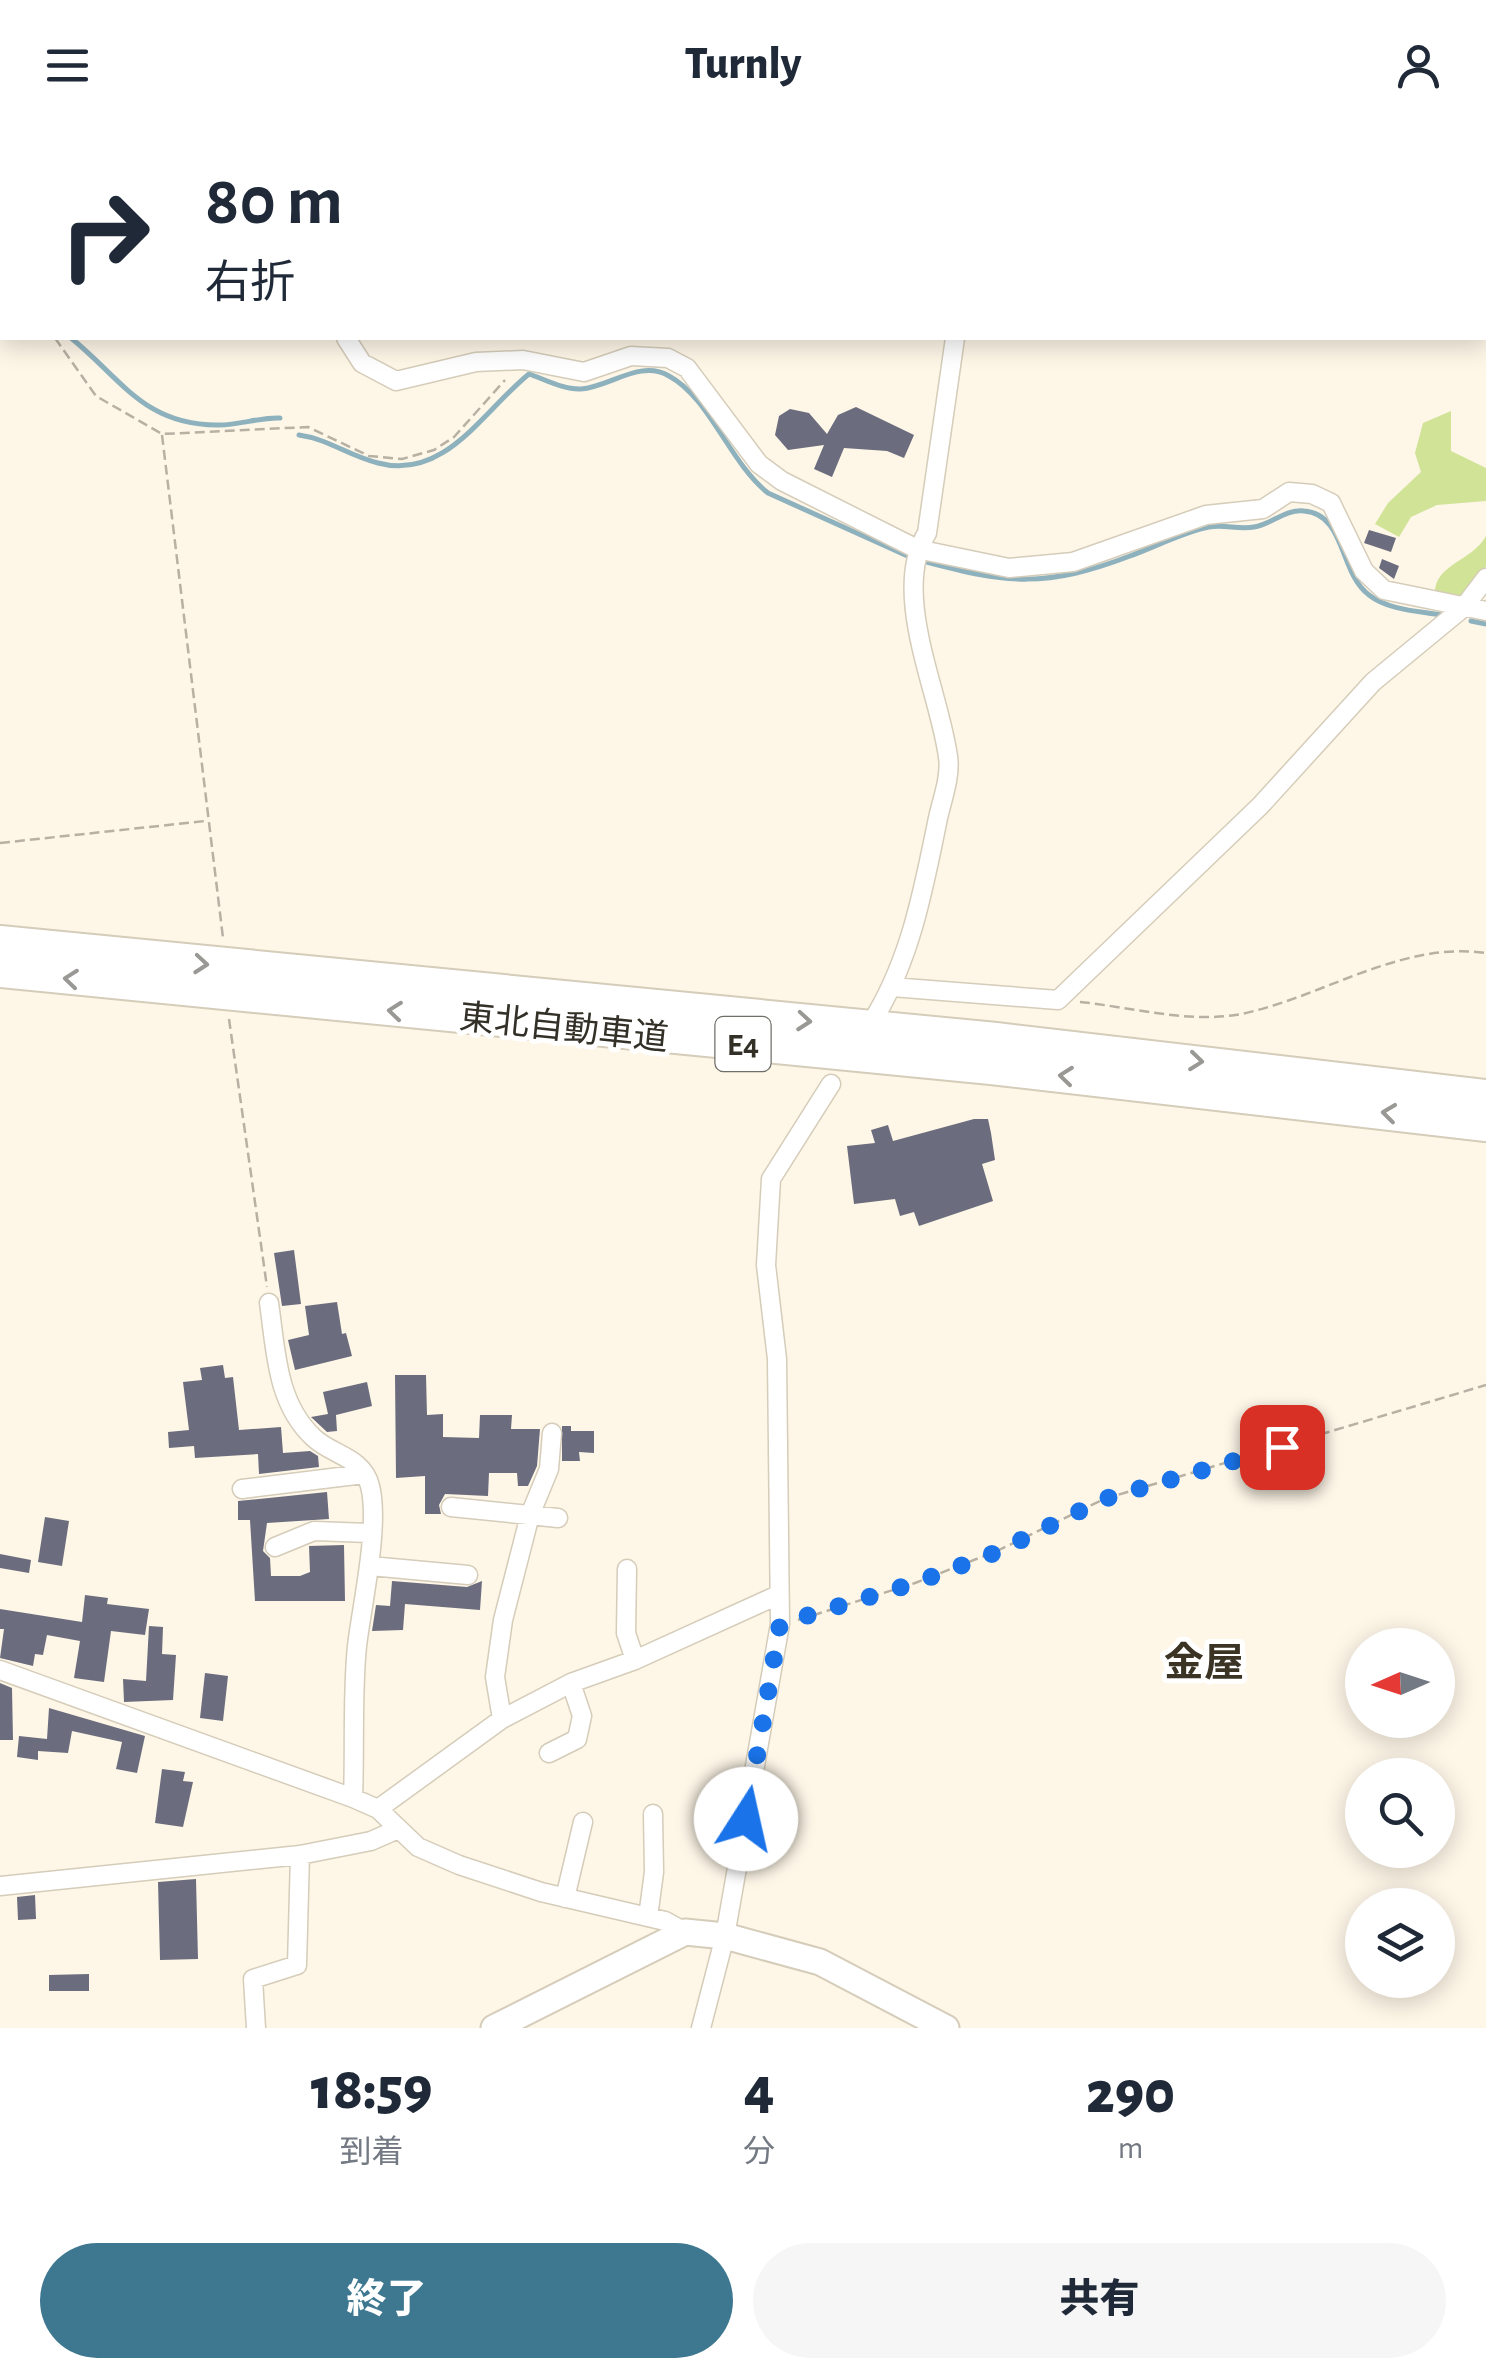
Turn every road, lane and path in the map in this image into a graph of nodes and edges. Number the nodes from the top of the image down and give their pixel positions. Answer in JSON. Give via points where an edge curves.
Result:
{"nodes":[{"id":1,"x":55,"y":340,"type":"edge"},
{"id":2,"x":347,"y":340,"type":"edge"},
{"id":3,"x":955,"y":340,"type":"edge"},
{"id":4,"x":523,"y":360,"type":"junction"},
{"id":5,"x":162,"y":434,"type":"junction"},
{"id":6,"x":916,"y":555,"type":"junction"},
{"id":7,"x":1486,"y":578,"type":"edge"},
{"id":8,"x":1464,"y":608,"type":"junction"},
{"id":9,"x":1486,"y":611,"type":"edge"},
{"id":10,"x":207,"y":820,"type":"junction"},
{"id":11,"x":0,"y":843,"type":"edge"},
{"id":12,"x":0,"y":942,"type":"edge"},
{"id":13,"x":224,"y":948,"type":"dead end"},
{"id":14,"x":1486,"y":953,"type":"edge"},
{"id":15,"x":0,"y":971,"type":"edge"},
{"id":16,"x":892,"y":987,"type":"junction"},
{"id":17,"x":1058,"y":1000,"type":"junction"},
{"id":18,"x":876,"y":1015,"type":"dead end"},
{"id":19,"x":229,"y":1019,"type":"dead end"},
{"id":20,"x":830,"y":1084,"type":"dead end"},
{"id":21,"x":1486,"y":1096,"type":"edge"},
{"id":22,"x":1486,"y":1125,"type":"edge"},
{"id":23,"x":269,"y":1303,"type":"joint"},
{"id":24,"x":1486,"y":1385,"type":"edge"},
{"id":25,"x":552,"y":1433,"type":"dead end"},
{"id":26,"x":364,"y":1474,"type":"junction"},
{"id":27,"x":242,"y":1490,"type":"dead end"},
{"id":28,"x":452,"y":1507,"type":"dead end"},
{"id":29,"x":530,"y":1515,"type":"junction"},
{"id":30,"x":558,"y":1518,"type":"dead end"},
{"id":31,"x":369,"y":1533,"type":"junction"},
{"id":32,"x":275,"y":1547,"type":"dead end"},
{"id":33,"x":370,"y":1566,"type":"junction"},
{"id":34,"x":627,"y":1568,"type":"dead end"},
{"id":35,"x":468,"y":1575,"type":"dead end"},
{"id":36,"x":778,"y":1594,"type":"junction"},
{"id":37,"x":780,"y":1624,"type":"junction"},
{"id":38,"x":635,"y":1660,"type":"junction"},
{"id":39,"x":0,"y":1670,"type":"edge"},
{"id":40,"x":570,"y":1683,"type":"junction"},
{"id":41,"x":502,"y":1719,"type":"junction"},
{"id":42,"x":549,"y":1753,"type":"dead end"},
{"id":43,"x":353,"y":1798,"type":"junction"},
{"id":44,"x":378,"y":1809,"type":"junction"},
{"id":45,"x":653,"y":1814,"type":"dead end"},
{"id":46,"x":583,"y":1822,"type":"dead end"},
{"id":47,"x":396,"y":1830,"type":"junction"},
{"id":48,"x":300,"y":1855,"type":"junction"},
{"id":49,"x":0,"y":1886,"type":"edge"},
{"id":50,"x":565,"y":1898,"type":"junction"},
{"id":51,"x":648,"y":1917,"type":"junction"},
{"id":52,"x":684,"y":1932,"type":"junction"},
{"id":53,"x":726,"y":1936,"type":"junction"},
{"id":54,"x":256,"y":2028,"type":"edge"},
{"id":55,"x":494,"y":2028,"type":"edge"},
{"id":56,"x":702,"y":2028,"type":"edge"},
{"id":57,"x":946,"y":2028,"type":"edge"}],
"edges":[{"from":1,"to":5,"type":"path","via":[[96,396]]},
{"from":2,"to":4,"type":"street","via":[[362,364],[396,381],[476,362]]},
{"from":3,"to":6,"type":"street","via":[[927,533]]},
{"from":4,"to":5,"type":"path","via":[[454,437],[402,459],[370,456],[308,427]]},
{"from":4,"to":6,"type":"street","via":[[584,372],[631,356],[668,358],[687,368],[759,464]]},
{"from":5,"to":10,"type":"path"},
{"from":6,"to":8,"type":"street","via":[[1009,568],[1074,562],[1206,515],[1264,508],[1289,492],[1312,494],[1331,503],[1364,572],[1384,590]]},
{"from":6,"to":16,"type":"street","via":[[918,622],[949,762],[918,916]]},
{"from":7,"to":8,"type":"street"},
{"from":8,"to":9,"type":"street"},
{"from":8,"to":17,"type":"street","via":[[1373,682],[1260,806]]},
{"from":10,"to":11,"type":"path"},
{"from":10,"to":13,"type":"path"},
{"from":12,"to":21,"type":"highway","name":"東北自動車道","number":"E4","one_way":true,"via":[[996,1039]]},
{"from":14,"to":17,"type":"path","via":[[1421,954],[1225,1015]]},
{"from":22,"to":15,"type":"highway","name":"東北自動車道","number":"E4","one_way":true,"via":[[992,1068]]},
{"from":16,"to":17,"type":"street"},
{"from":16,"to":18,"type":"street"},
{"from":19,"to":23,"type":"path"},
{"from":20,"to":36,"type":"street","via":[[779,1161],[767,1206],[777,1359]]},
{"from":23,"to":26,"type":"street","via":[[282,1388],[297,1418],[315,1440]]},
{"from":24,"to":37,"type":"path","via":[[1104,1499],[997,1552]]},
{"from":25,"to":29,"type":"street","via":[[549,1469]]},
{"from":26,"to":27,"type":"street"},
{"from":26,"to":31,"type":"street","via":[[371,1487]]},
{"from":28,"to":29,"type":"street"},
{"from":29,"to":30,"type":"street"},
{"from":29,"to":41,"type":"street","via":[[511,1577],[494,1677]]},
{"from":31,"to":32,"type":"street","via":[[314,1532]]},
{"from":31,"to":33,"type":"street"},
{"from":33,"to":35,"type":"street"},
{"from":33,"to":43,"type":"street","via":[[357,1648]]},
{"from":34,"to":38,"type":"street","via":[[626,1633]]},
{"from":36,"to":37,"type":"street"},
{"from":36,"to":38,"type":"street"},
{"from":37,"to":53,"type":"street"},
{"from":38,"to":40,"type":"street"},
{"from":39,"to":43,"type":"street"},
{"from":40,"to":41,"type":"street"},
{"from":40,"to":42,"type":"street","via":[[582,1716],[577,1739]]},
{"from":41,"to":44,"type":"street"},
{"from":43,"to":44,"type":"street"},
{"from":44,"to":47,"type":"street"},
{"from":45,"to":51,"type":"street"},
{"from":46,"to":50,"type":"street"},
{"from":47,"to":48,"type":"street"},
{"from":47,"to":50,"type":"street","via":[[458,1865]]},
{"from":48,"to":49,"type":"street"},
{"from":48,"to":54,"type":"street","via":[[297,1965],[253,1979]]},
{"from":50,"to":51,"type":"street"},
{"from":51,"to":52,"type":"street"},
{"from":52,"to":53,"type":"main road"},
{"from":52,"to":55,"type":"main road"},
{"from":53,"to":56,"type":"street"},
{"from":53,"to":57,"type":"main road","via":[[820,1962]]}]}
